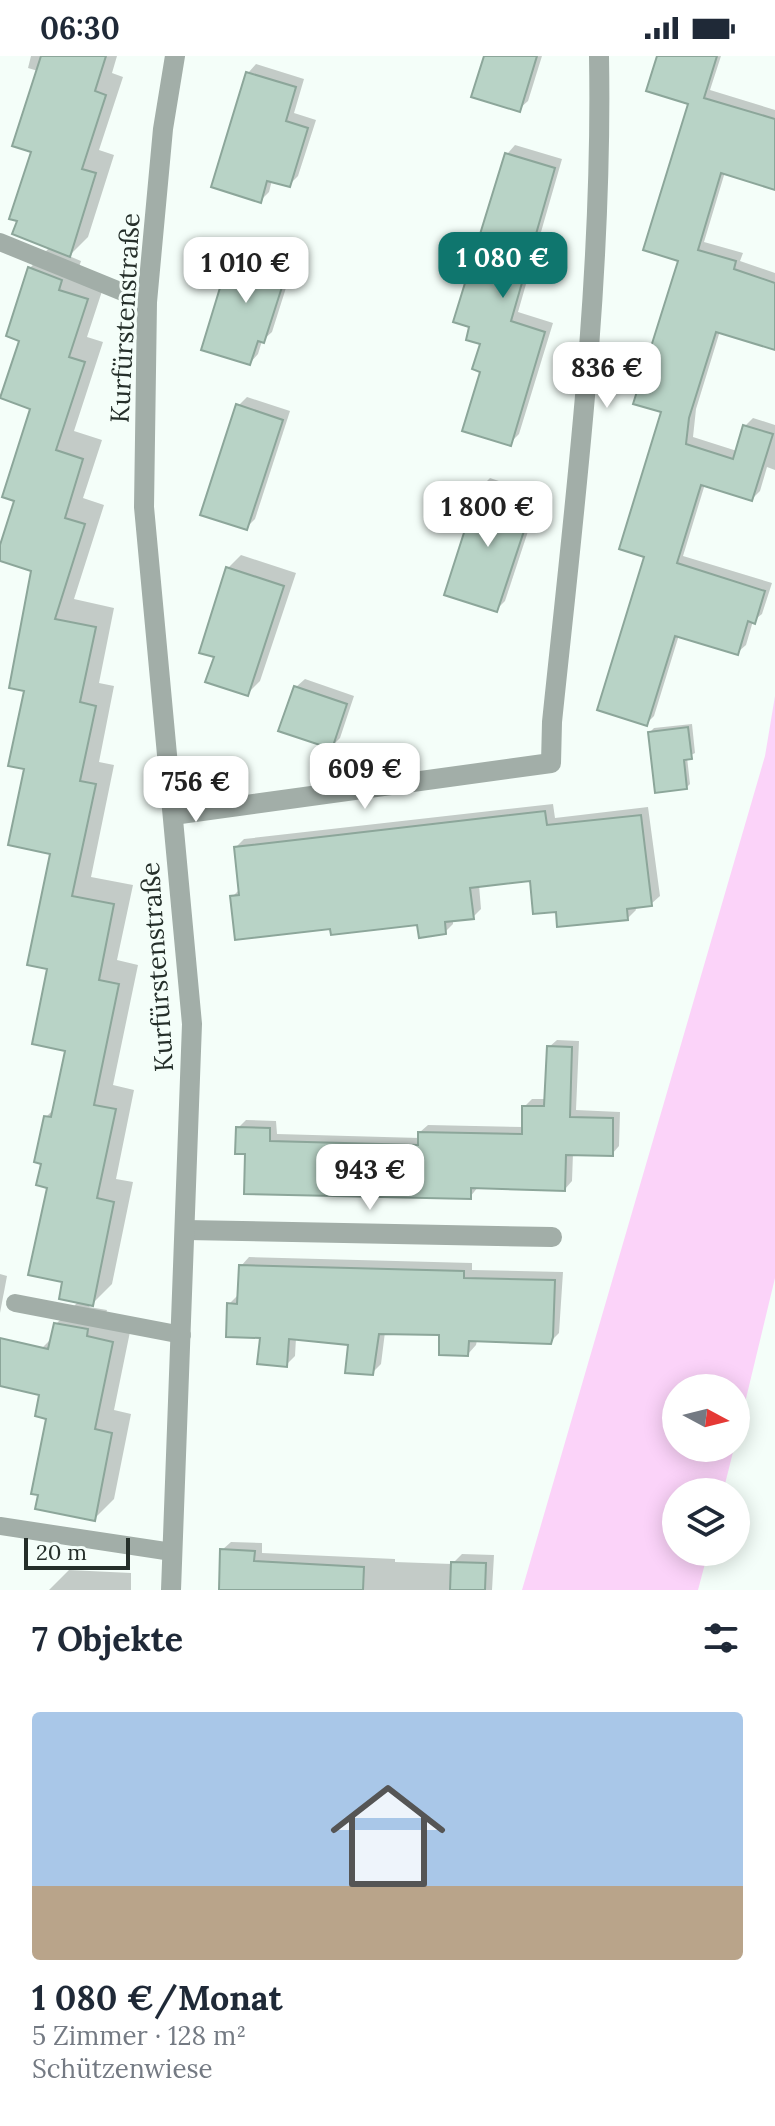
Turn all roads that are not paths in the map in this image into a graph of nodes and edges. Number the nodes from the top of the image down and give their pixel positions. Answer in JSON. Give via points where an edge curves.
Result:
{"nodes":[{"id":1,"x":175,"y":56,"type":"edge"},
{"id":2,"x":599,"y":56,"type":"edge"},
{"id":3,"x":0,"y":242,"type":"edge"},
{"id":4,"x":147,"y":302,"type":"junction"},
{"id":5,"x":173,"y":815,"type":"junction"},
{"id":6,"x":186,"y":1230,"type":"junction"},
{"id":7,"x":552,"y":1237,"type":"dead end"},
{"id":8,"x":15,"y":1303,"type":"dead end"},
{"id":9,"x":182,"y":1335,"type":"junction"},
{"id":10,"x":0,"y":1526,"type":"edge"},
{"id":11,"x":172,"y":1552,"type":"junction"},
{"id":12,"x":171,"y":1590,"type":"edge"}],
"edges":[{"from":1,"to":4,"type":"street","name":"Kurfürstenstraße"},
{"from":2,"to":5,"type":"street","via":[[600,138],[585,406],[551,763]]},
{"from":3,"to":4,"type":"lane"},
{"from":4,"to":5,"type":"street","name":"Kurfürstenstraße","via":[[144,507]]},
{"from":5,"to":6,"type":"street","name":"Kurfürstenstraße","via":[[192,1024]]},
{"from":6,"to":7,"type":"street"},
{"from":6,"to":9,"type":"street","name":"Kurfürstenstraße"},
{"from":8,"to":9,"type":"lane"},
{"from":9,"to":11,"type":"street","name":"Kurfürstenstraße"},
{"from":10,"to":11,"type":"lane"},
{"from":11,"to":12,"type":"street","name":"Kurfürstenstraße"}]}
